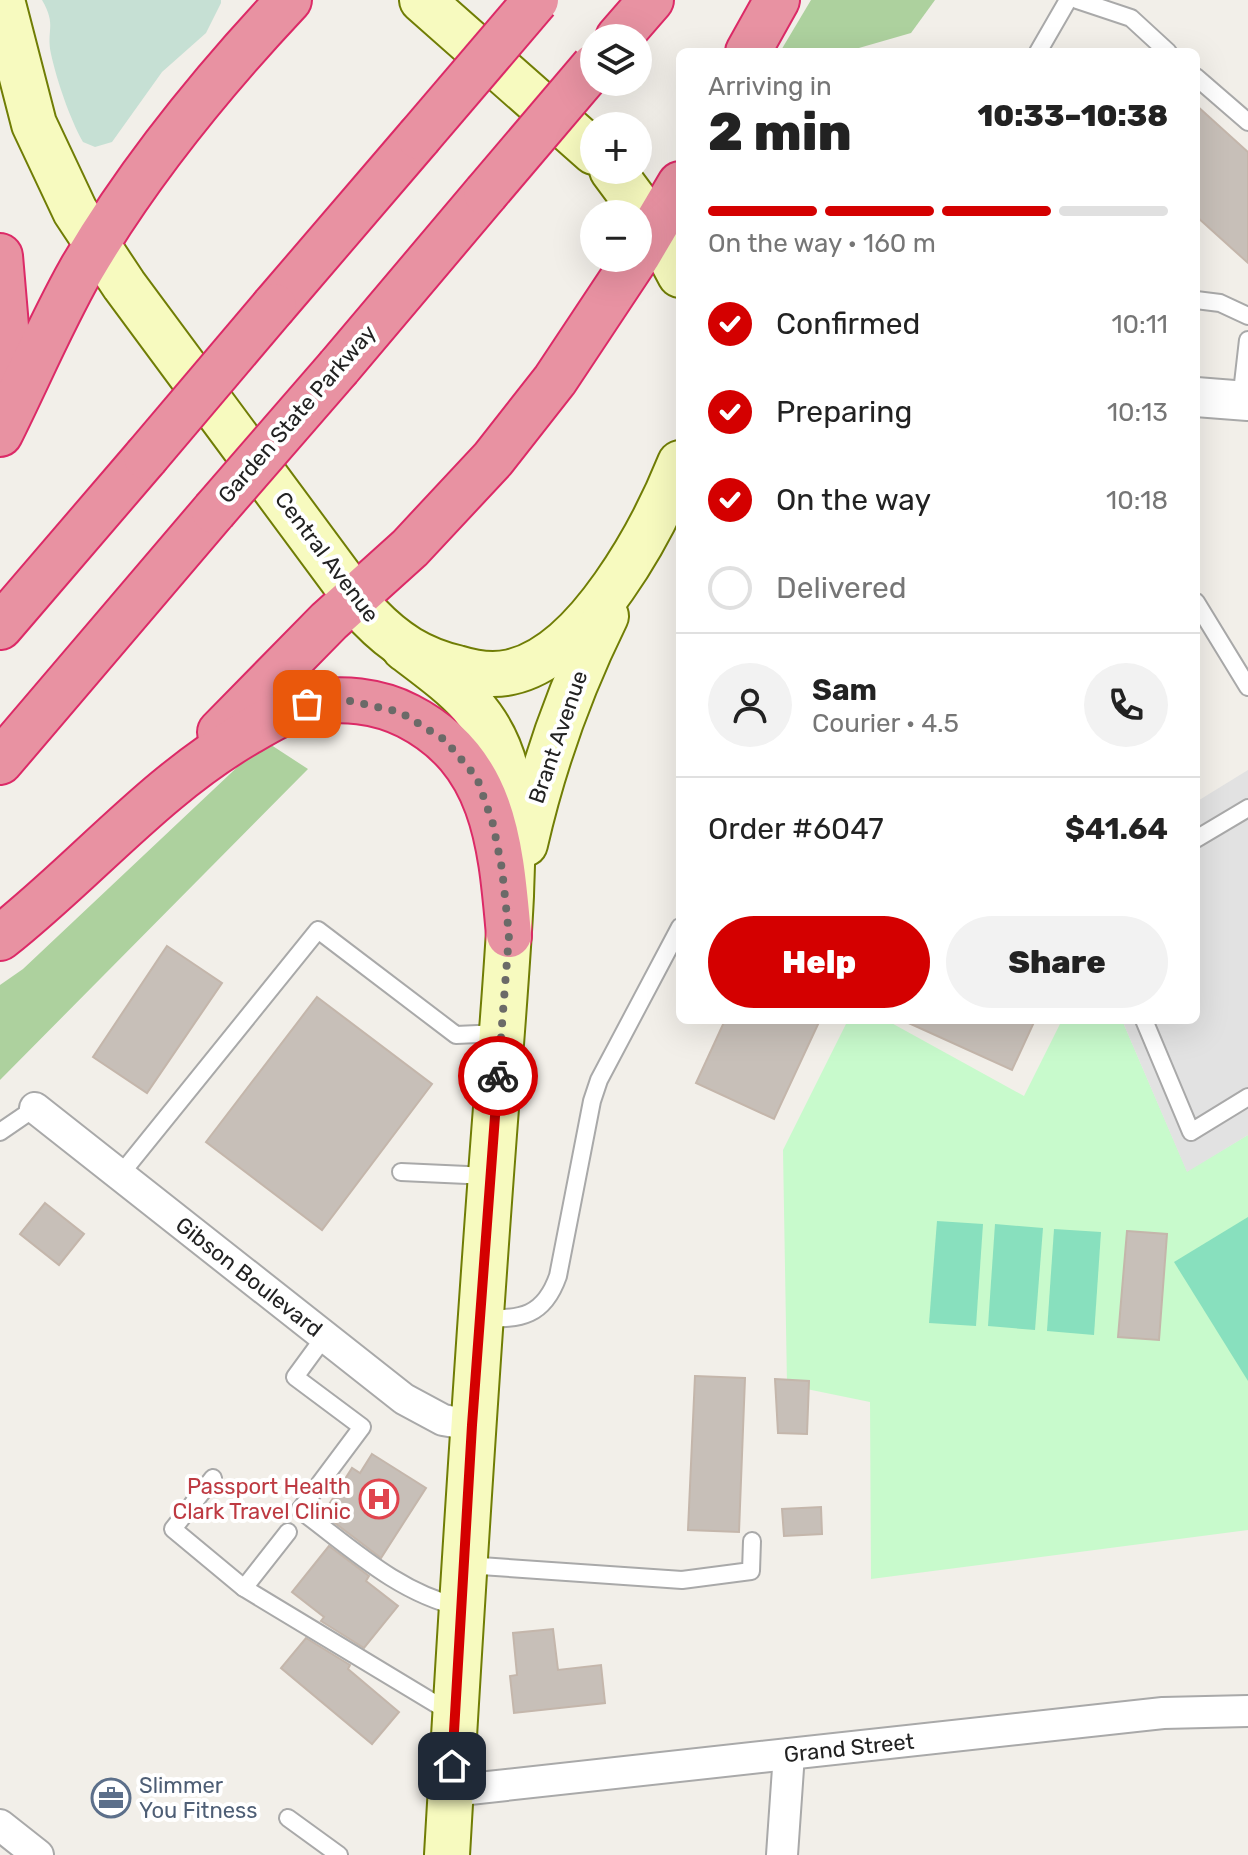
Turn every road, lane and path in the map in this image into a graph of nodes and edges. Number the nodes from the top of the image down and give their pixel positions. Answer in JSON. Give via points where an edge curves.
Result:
{"nodes":[{"id":1,"x":2,"y":0,"type":"edge"},
{"id":2,"x":289,"y":0,"type":"edge"},
{"id":3,"x":422,"y":0,"type":"edge"},
{"id":4,"x":536,"y":0,"type":"edge"},
{"id":5,"x":651,"y":0,"type":"edge"},
{"id":6,"x":777,"y":0,"type":"edge"},
{"id":7,"x":1068,"y":0,"type":"edge"},
{"id":8,"x":1077,"y":0,"type":"edge"},
{"id":9,"x":630,"y":24,"type":"edge"},
{"id":10,"x":750,"y":48,"type":"edge"},
{"id":11,"x":1040,"y":48,"type":"edge"},
{"id":12,"x":1164,"y":48,"type":"edge"},
{"id":13,"x":1200,"y":80,"type":"edge"},
{"id":14,"x":580,"y":82,"type":"edge"},
{"id":15,"x":1248,"y":122,"type":"edge"},
{"id":16,"x":580,"y":140,"type":"edge"},
{"id":17,"x":676,"y":191,"type":"edge"},
{"id":18,"x":652,"y":232,"type":"edge"},
{"id":19,"x":97,"y":245,"type":"junction"},
{"id":20,"x":652,"y":254,"type":"edge"},
{"id":21,"x":0,"y":256,"type":"edge"},
{"id":22,"x":626,"y":272,"type":"edge"},
{"id":23,"x":676,"y":272,"type":"edge"},
{"id":24,"x":1200,"y":300,"type":"edge"},
{"id":25,"x":1248,"y":316,"type":"edge"},
{"id":26,"x":1248,"y":340,"type":"edge"},
{"id":27,"x":1200,"y":397,"type":"edge"},
{"id":28,"x":1245,"y":401,"type":"edge"},
{"id":29,"x":0,"y":409,"type":"edge"},
{"id":30,"x":0,"y":434,"type":"edge"},
{"id":31,"x":676,"y":471,"type":"edge"},
{"id":32,"x":676,"y":506,"type":"edge"},
{"id":33,"x":639,"y":549,"type":"junction"},
{"id":34,"x":355,"y":596,"type":"junction"},
{"id":35,"x":1200,"y":609,"type":"edge"},
{"id":36,"x":0,"y":627,"type":"edge"},
{"id":37,"x":404,"y":648,"type":"junction"},
{"id":38,"x":1248,"y":687,"type":"edge"},
{"id":39,"x":0,"y":762,"type":"edge"},
{"id":40,"x":1248,"y":808,"type":"edge"},
{"id":41,"x":142,"y":811,"type":"junction"},
{"id":42,"x":1200,"y":837,"type":"edge"},
{"id":43,"x":509,"y":935,"type":"junction"},
{"id":44,"x":676,"y":935,"type":"edge"},
{"id":45,"x":0,"y":938,"type":"edge"},
{"id":46,"x":1146,"y":1024,"type":"edge"},
{"id":47,"x":501,"y":1033,"type":"junction"},
{"id":48,"x":1248,"y":1097,"type":"edge"},
{"id":49,"x":35,"y":1108,"type":"joint"},
{"id":50,"x":0,"y":1132,"type":"edge"},
{"id":51,"x":401,"y":1172,"type":"dead end"},
{"id":52,"x":120,"y":1175,"type":"junction"},
{"id":53,"x":491,"y":1176,"type":"junction"},
{"id":54,"x":480,"y":1318,"type":"junction"},
{"id":55,"x":325,"y":1336,"type":"junction"},
{"id":56,"x":472,"y":1425,"type":"junction"},
{"id":57,"x":213,"y":1478,"type":"dead end"},
{"id":58,"x":288,"y":1532,"type":"dead end"},
{"id":59,"x":752,"y":1541,"type":"dead end"},
{"id":60,"x":464,"y":1565,"type":"junction"},
{"id":61,"x":244,"y":1588,"type":"junction"},
{"id":62,"x":462,"y":1608,"type":"junction"},
{"id":63,"x":1248,"y":1711,"type":"edge"},
{"id":64,"x":455,"y":1716,"type":"junction"},
{"id":65,"x":789,"y":1754,"type":"junction"},
{"id":66,"x":451,"y":1791,"type":"junction"},
{"id":67,"x":288,"y":1818,"type":"dead end"},
{"id":68,"x":0,"y":1825,"type":"edge"},
{"id":69,"x":38,"y":1855,"type":"edge"},
{"id":70,"x":339,"y":1855,"type":"edge"},
{"id":71,"x":447,"y":1855,"type":"edge"},
{"id":72,"x":782,"y":1855,"type":"edge"}],
"edges":[{"from":1,"to":19,"type":"main road","name":"Central Avenue","via":[[34,124]]},
{"from":2,"to":19,"type":"highway","via":[[221,73]]},
{"from":3,"to":16,"type":"main road"},
{"from":4,"to":36,"type":"highway","bridge":true},
{"from":5,"to":9,"type":"highway"},
{"from":6,"to":10,"type":"highway"},
{"from":7,"to":11,"type":"lane"},
{"from":8,"to":12,"type":"lane","via":[[1131,18]]},
{"from":13,"to":15,"type":"lane"},
{"from":14,"to":39,"type":"highway","name":"Garden State Parkway","bridge":true},
{"from":17,"to":18,"type":"highway"},
{"from":19,"to":30,"type":"highway"},
{"from":19,"to":34,"type":"main road","name":"Central Avenue"},
{"from":20,"to":23,"type":"main road"},
{"from":21,"to":29,"type":"highway","via":[[7,338]]},
{"from":22,"to":34,"type":"highway","via":[[555,380],[493,459],[410,548]]},
{"from":24,"to":25,"type":"lane"},
{"from":26,"to":28,"type":"lane"},
{"from":27,"to":28,"type":"street"},
{"from":31,"to":33,"type":"main road","name":"Central Avenue"},
{"from":32,"to":33,"type":"street"},
{"from":33,"to":37,"type":"main road","name":"Central Avenue","via":[[568,640],[523,668],[495,673],[463,670]]},
{"from":33,"to":43,"type":"main road","name":"Brant Avenue","via":[[589,649],[553,743],[525,843]]},
{"from":34,"to":37,"type":"main road","name":"Central Avenue"},
{"from":34,"to":41,"type":"highway"},
{"from":35,"to":38,"type":"lane"},
{"from":37,"to":43,"type":"main road","name":"Brant Avenue","via":[[470,701],[499,749],[512,809]]},
{"from":40,"to":42,"type":"lane"},
{"from":41,"to":43,"type":"highway","via":[[210,756],[294,709],[350,701],[400,712],[445,740],[477,778],[493,824]]},
{"from":41,"to":45,"type":"highway"},
{"from":43,"to":47,"type":"main road","name":"Brant Avenue"},
{"from":44,"to":54,"type":"lane","via":[[599,1080],[551,1296],[524,1315]]},
{"from":46,"to":48,"type":"lane","via":[[1191,1132]]},
{"from":47,"to":52,"type":"lane","via":[[456,1035],[318,930]]},
{"from":47,"to":53,"type":"main road","name":"Brant Avenue"},
{"from":49,"to":50,"type":"lane"},
{"from":49,"to":52,"type":"street","name":"Gibson Boulevard"},
{"from":51,"to":53,"type":"lane"},
{"from":52,"to":55,"type":"street","name":"Gibson Boulevard"},
{"from":53,"to":54,"type":"main road","name":"Brant Avenue"},
{"from":54,"to":56,"type":"main road","name":"Brant Avenue"},
{"from":55,"to":56,"type":"street","name":"Gibson Boulevard","via":[[416,1407],[443,1420]]},
{"from":55,"to":62,"type":"lane","via":[[295,1377],[362,1427],[300,1510],[392,1579],[434,1601]]},
{"from":56,"to":60,"type":"main road","name":"Brant Avenue"},
{"from":57,"to":61,"type":"lane","via":[[173,1529]]},
{"from":58,"to":61,"type":"lane"},
{"from":59,"to":60,"type":"lane","via":[[751,1571],[682,1580]]},
{"from":60,"to":62,"type":"main road","name":"Brant Avenue"},
{"from":61,"to":64,"type":"lane"},
{"from":62,"to":64,"type":"main road","name":"Brant Avenue"},
{"from":63,"to":65,"type":"street","name":"Grand Street","via":[[1163,1713]]},
{"from":64,"to":66,"type":"main road","name":"Brant Avenue"},
{"from":65,"to":66,"type":"street","name":"Grand Street"},
{"from":65,"to":72,"type":"street"},
{"from":66,"to":71,"type":"main road","name":"Brant Avenue"},
{"from":67,"to":70,"type":"lane"},
{"from":68,"to":69,"type":"street"}]}
